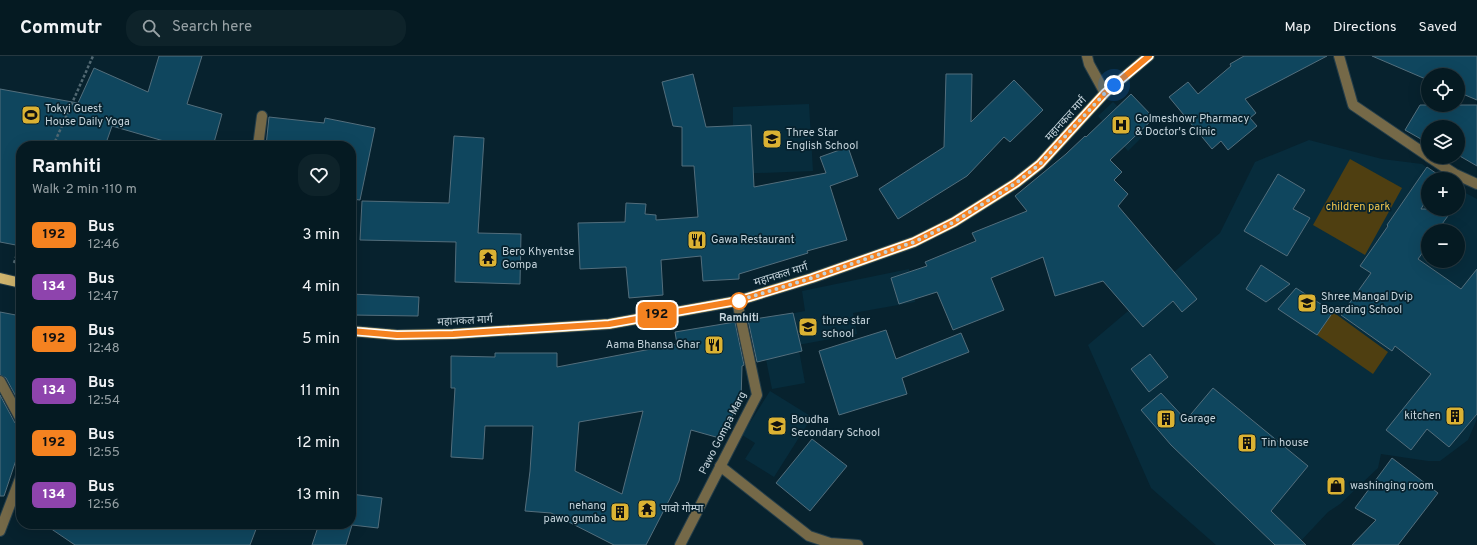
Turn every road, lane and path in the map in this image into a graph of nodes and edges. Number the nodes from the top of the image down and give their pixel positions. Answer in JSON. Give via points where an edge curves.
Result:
{"nodes":[{"id":1,"x":92,"y":56,"type":"edge"},
{"id":2,"x":1087,"y":56,"type":"edge"},
{"id":3,"x":1149,"y":56,"type":"edge"},
{"id":4,"x":1339,"y":56,"type":"edge"},
{"id":5,"x":1105,"y":93,"type":"junction"},
{"id":6,"x":262,"y":116,"type":"dead end"},
{"id":7,"x":55,"y":141,"type":"edge"},
{"id":8,"x":259,"y":141,"type":"edge"},
{"id":9,"x":1421,"y":152,"type":"edge"},
{"id":10,"x":1440,"y":164,"type":"edge"},
{"id":11,"x":1477,"y":184,"type":"edge"},
{"id":12,"x":0,"y":278,"type":"edge"},
{"id":13,"x":16,"y":282,"type":"edge"},
{"id":14,"x":737,"y":301,"type":"junction"},
{"id":15,"x":356,"y":331,"type":"edge"},
{"id":16,"x":0,"y":381,"type":"edge"},
{"id":17,"x":16,"y":411,"type":"edge"},
{"id":18,"x":720,"y":466,"type":"junction"},
{"id":19,"x":16,"y":489,"type":"edge"},
{"id":20,"x":0,"y":531,"type":"edge"},
{"id":21,"x":680,"y":545,"type":"edge"},
{"id":22,"x":858,"y":545,"type":"edge"}],
"edges":[{"from":1,"to":7,"type":"path"},
{"from":2,"to":5,"type":"street"},
{"from":3,"to":5,"type":"main road","name":"महानकल मार्ग"},
{"from":4,"to":9,"type":"street","via":[[1353,105]]},
{"from":5,"to":14,"type":"main road","name":"महानकल मार्ग","via":[[1040,164],[1016,183],[954,222],[914,242]]},
{"from":6,"to":8,"type":"street"},
{"from":10,"to":11,"type":"street"},
{"from":12,"to":13,"type":"main road"},
{"from":14,"to":15,"type":"main road","name":"महानकल मार्ग","via":[[609,324],[453,334],[397,335]]},
{"from":14,"to":18,"type":"street","name":"Pawo Gompa Marg","via":[[757,394]]},
{"from":16,"to":17,"type":"street"},
{"from":18,"to":21,"type":"street","name":"Pawo Gompa Marg"},
{"from":18,"to":22,"type":"street","via":[[809,536],[830,543]]},
{"from":19,"to":20,"type":"street"}]}
